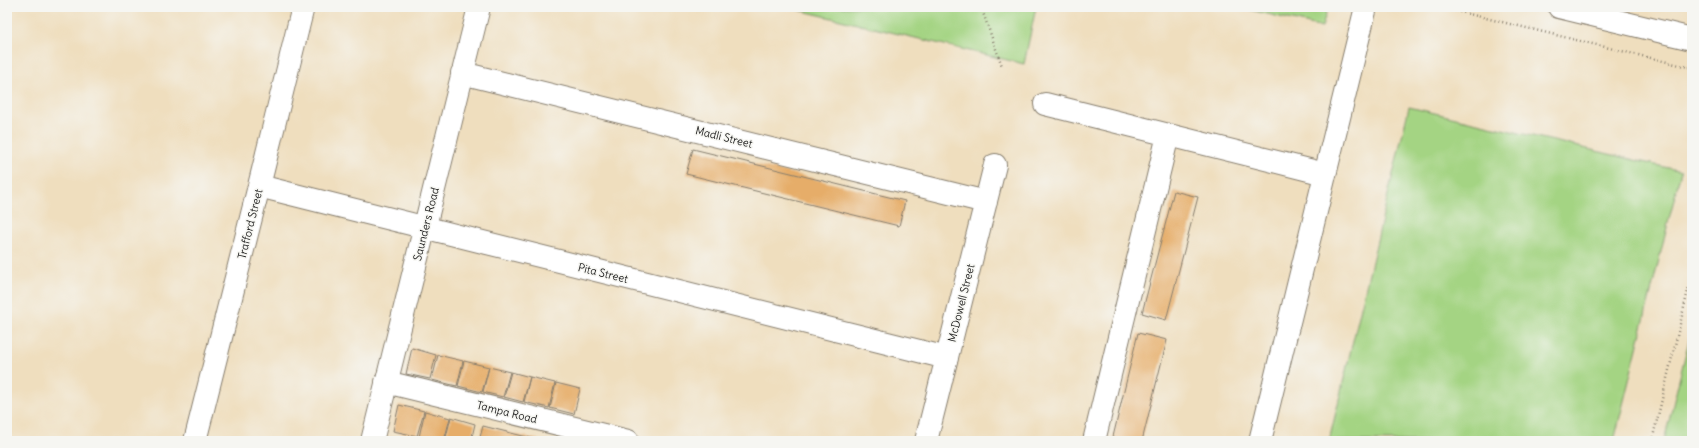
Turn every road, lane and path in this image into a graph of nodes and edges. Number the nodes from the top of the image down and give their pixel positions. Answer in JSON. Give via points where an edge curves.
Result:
{"nodes":[{"id":1,"x":303,"y":7,"type":"edge"},
{"id":2,"x":479,"y":7,"type":"edge"},
{"id":3,"x":982,"y":7,"type":"edge"},
{"id":4,"x":1366,"y":7,"type":"edge"},
{"id":5,"x":1440,"y":7,"type":"edge"},
{"id":6,"x":1559,"y":7,"type":"edge"},
{"id":7,"x":1692,"y":39,"type":"edge"},
{"id":8,"x":1002,"y":66,"type":"dead end"},
{"id":9,"x":1692,"y":68,"type":"edge"},
{"id":10,"x":462,"y":73,"type":"junction"},
{"id":11,"x":1045,"y":104,"type":"dead end"},
{"id":12,"x":1168,"y":135,"type":"junction"},
{"id":13,"x":995,"y":165,"type":"dead end"},
{"id":14,"x":1325,"y":174,"type":"junction"},
{"id":15,"x":260,"y":186,"type":"junction"},
{"id":16,"x":986,"y":202,"type":"junction"},
{"id":17,"x":425,"y":229,"type":"junction"},
{"id":18,"x":1692,"y":274,"type":"edge"},
{"id":19,"x":947,"y":358,"type":"junction"},
{"id":20,"x":386,"y":382,"type":"junction"},
{"id":21,"x":195,"y":441,"type":"edge"},
{"id":22,"x":372,"y":441,"type":"edge"},
{"id":23,"x":628,"y":441,"type":"edge"},
{"id":24,"x":926,"y":441,"type":"edge"},
{"id":25,"x":1094,"y":441,"type":"edge"},
{"id":26,"x":1260,"y":441,"type":"edge"},
{"id":27,"x":1652,"y":441,"type":"edge"}],
"edges":[{"from":1,"to":15,"type":"street","name":"Trafford Street"},
{"from":2,"to":10,"type":"street","name":"Saunders Road"},
{"from":3,"to":8,"type":"path"},
{"from":4,"to":14,"type":"street"},
{"from":5,"to":9,"type":"path"},
{"from":6,"to":7,"type":"street"},
{"from":10,"to":16,"type":"street","name":"Madli Street"},
{"from":10,"to":17,"type":"street","name":"Saunders Road"},
{"from":11,"to":12,"type":"street"},
{"from":12,"to":14,"type":"street"},
{"from":12,"to":25,"type":"street"},
{"from":13,"to":16,"type":"street","name":"McDowell Street"},
{"from":14,"to":26,"type":"street"},
{"from":15,"to":17,"type":"street","name":"Pita Street"},
{"from":15,"to":21,"type":"street","name":"Trafford Street"},
{"from":16,"to":19,"type":"street","name":"McDowell Street"},
{"from":17,"to":19,"type":"street","name":"Pita Street"},
{"from":17,"to":20,"type":"street","name":"Saunders Road"},
{"from":18,"to":27,"type":"path"},
{"from":19,"to":24,"type":"street","name":"McDowell Street"},
{"from":20,"to":22,"type":"street","name":"Saunders Road"},
{"from":20,"to":23,"type":"street","name":"Tampa Road"}]}
